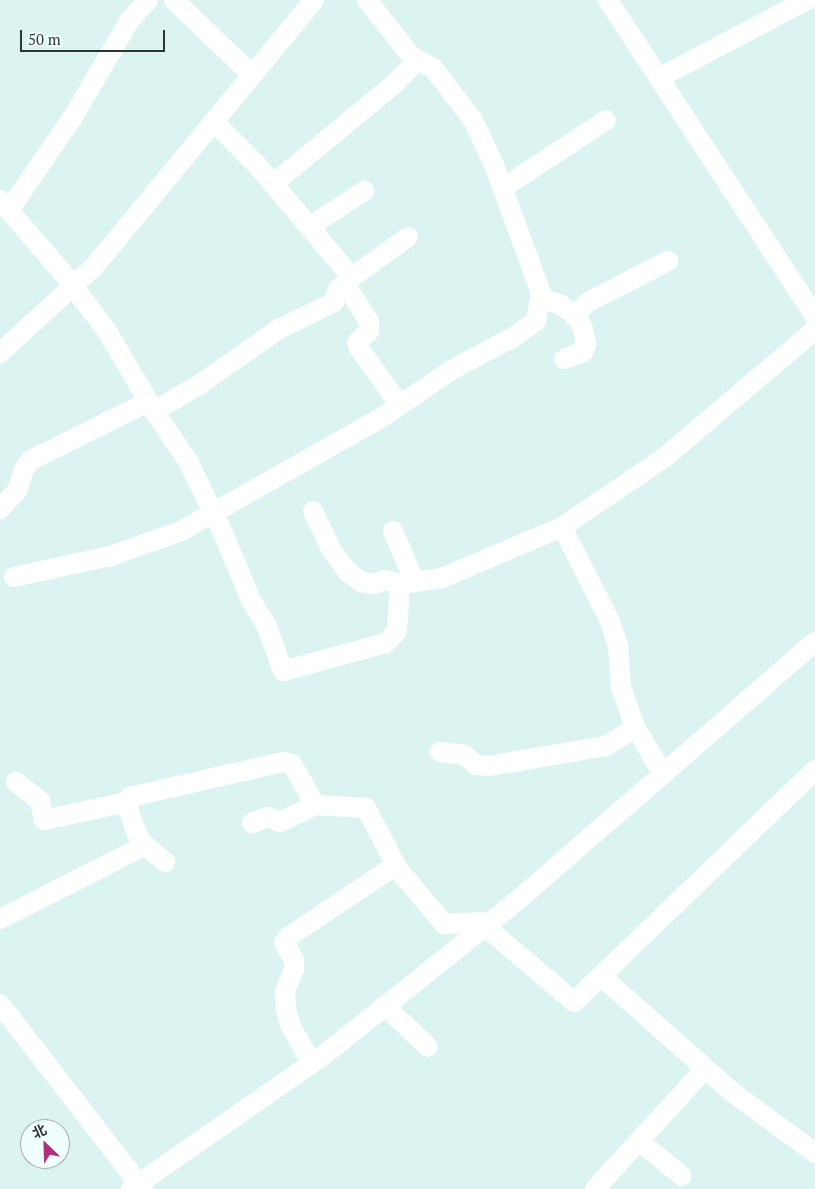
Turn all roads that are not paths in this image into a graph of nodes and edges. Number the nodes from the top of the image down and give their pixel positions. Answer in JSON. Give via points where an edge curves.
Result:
{"nodes":[{"id":1,"x":148,"y":0,"type":"edge"},
{"id":2,"x":174,"y":0,"type":"edge"},
{"id":3,"x":314,"y":0,"type":"edge"},
{"id":4,"x":367,"y":0,"type":"edge"},
{"id":5,"x":608,"y":0,"type":"edge"},
{"id":6,"x":807,"y":0,"type":"edge"},
{"id":7,"x":418,"y":60,"type":"junction"},
{"id":8,"x":252,"y":75,"type":"junction"},
{"id":9,"x":659,"y":78,"type":"junction"},
{"id":10,"x":606,"y":120,"type":"dead end"},
{"id":11,"x":214,"y":122,"type":"junction"},
{"id":12,"x":273,"y":184,"type":"junction"},
{"id":13,"x":503,"y":188,"type":"junction"},
{"id":14,"x":364,"y":192,"type":"dead end"},
{"id":15,"x":4,"y":205,"type":"edge"},
{"id":16,"x":309,"y":228,"type":"junction"},
{"id":17,"x":408,"y":238,"type":"dead end"},
{"id":18,"x":668,"y":261,"type":"dead end"},
{"id":19,"x":351,"y":278,"type":"junction"},
{"id":20,"x":72,"y":287,"type":"junction"},
{"id":21,"x":540,"y":298,"type":"junction"},
{"id":22,"x":574,"y":316,"type":"junction"},
{"id":23,"x":815,"y":327,"type":"edge"},
{"id":24,"x":0,"y":353,"type":"edge"},
{"id":25,"x":564,"y":359,"type":"dead end"},
{"id":26,"x":400,"y":405,"type":"junction"},
{"id":27,"x":151,"y":407,"type":"junction"},
{"id":28,"x":0,"y":508,"type":"edge"},
{"id":29,"x":313,"y":511,"type":"dead end"},
{"id":30,"x":214,"y":514,"type":"junction"},
{"id":31,"x":562,"y":527,"type":"junction"},
{"id":32,"x":393,"y":531,"type":"dead end"},
{"id":33,"x":14,"y":577,"type":"dead end"},
{"id":34,"x":408,"y":583,"type":"junction"},
{"id":35,"x":815,"y":642,"type":"edge"},
{"id":36,"x":635,"y":728,"type":"junction"},
{"id":37,"x":440,"y":752,"type":"dead end"},
{"id":38,"x":815,"y":770,"type":"edge"},
{"id":39,"x":663,"y":774,"type":"junction"},
{"id":40,"x":16,"y":782,"type":"dead end"},
{"id":41,"x":128,"y":802,"type":"junction"},
{"id":42,"x":315,"y":805,"type":"junction"},
{"id":43,"x":252,"y":823,"type":"dead end"},
{"id":44,"x":140,"y":841,"type":"junction"},
{"id":45,"x":165,"y":862,"type":"dead end"},
{"id":46,"x":396,"y":865,"type":"junction"},
{"id":47,"x":0,"y":919,"type":"edge"},
{"id":48,"x":484,"y":927,"type":"junction"},
{"id":49,"x":601,"y":976,"type":"junction"},
{"id":50,"x":0,"y":1004,"type":"edge"},
{"id":51,"x":385,"y":1006,"type":"junction"},
{"id":52,"x":428,"y":1047,"type":"dead end"},
{"id":53,"x":312,"y":1063,"type":"junction"},
{"id":54,"x":705,"y":1069,"type":"junction"},
{"id":55,"x":639,"y":1141,"type":"junction"},
{"id":56,"x":815,"y":1153,"type":"edge"},
{"id":57,"x":682,"y":1176,"type":"dead end"},
{"id":58,"x":137,"y":1187,"type":"edge"},
{"id":59,"x":595,"y":1189,"type":"edge"}],
"edges":[{"from":1,"to":15,"type":"street","via":[[130,20],[74,117]]},
{"from":2,"to":8,"type":"street"},
{"from":3,"to":8,"type":"street"},
{"from":4,"to":7,"type":"street"},
{"from":5,"to":9,"type":"street"},
{"from":6,"to":9,"type":"street"},
{"from":7,"to":12,"type":"street","via":[[392,86]]},
{"from":7,"to":13,"type":"street","via":[[434,68],[473,120]]},
{"from":8,"to":11,"type":"street"},
{"from":9,"to":23,"type":"street"},
{"from":10,"to":13,"type":"street"},
{"from":11,"to":12,"type":"street"},
{"from":11,"to":20,"type":"street","via":[[94,267]]},
{"from":12,"to":16,"type":"street"},
{"from":13,"to":21,"type":"street"},
{"from":14,"to":16,"type":"street"},
{"from":15,"to":20,"type":"street","via":[[64,273]]},
{"from":16,"to":19,"type":"street"},
{"from":17,"to":19,"type":"street"},
{"from":18,"to":22,"type":"street","via":[[588,302]]},
{"from":19,"to":26,"type":"street","via":[[348,287],[369,322],[369,331],[358,342],[359,348]]},
{"from":19,"to":27,"type":"street","via":[[338,289],[334,302],[279,329],[199,385]]},
{"from":20,"to":24,"type":"street"},
{"from":20,"to":27,"type":"street","via":[[107,331]]},
{"from":21,"to":22,"type":"street","via":[[561,305]]},
{"from":21,"to":26,"type":"street","via":[[536,321],[514,337],[453,369]]},
{"from":22,"to":25,"type":"street","via":[[582,328],[586,345],[583,352]]},
{"from":23,"to":31,"type":"street","via":[[664,458]]},
{"from":26,"to":30,"type":"street"},
{"from":27,"to":28,"type":"street","via":[[31,460],[24,469],[17,491]]},
{"from":27,"to":30,"type":"street","via":[[188,461]]},
{"from":29,"to":34,"type":"street","via":[[331,549],[346,571],[361,582],[374,584],[385,580]]},
{"from":30,"to":33,"type":"street","via":[[181,531],[112,556]]},
{"from":30,"to":34,"type":"street","via":[[283,671],[386,642],[397,631]]},
{"from":31,"to":34,"type":"street","via":[[442,578]]},
{"from":31,"to":36,"type":"street","via":[[609,619],[618,645],[621,687]]},
{"from":32,"to":34,"type":"street"},
{"from":35,"to":39,"type":"street"},
{"from":36,"to":37,"type":"street","via":[[606,746],[489,766],[476,765],[464,755]]},
{"from":36,"to":39,"type":"street"},
{"from":38,"to":49,"type":"street"},
{"from":39,"to":48,"type":"street"},
{"from":40,"to":41,"type":"street","via":[[40,801],[44,820]]},
{"from":41,"to":42,"type":"street","via":[[130,797],[283,762],[292,764]]},
{"from":41,"to":44,"type":"street"},
{"from":42,"to":43,"type":"street","via":[[280,822],[268,817]]},
{"from":42,"to":46,"type":"street","via":[[366,808]]},
{"from":44,"to":45,"type":"street"},
{"from":44,"to":47,"type":"street","via":[[131,854]]},
{"from":46,"to":48,"type":"street","via":[[444,924],[480,922]]},
{"from":46,"to":53,"type":"street","via":[[284,943],[294,960],[285,992],[286,1009],[291,1027]]},
{"from":48,"to":49,"type":"street","via":[[574,1002]]},
{"from":48,"to":51,"type":"street"},
{"from":49,"to":54,"type":"street"},
{"from":50,"to":58,"type":"street"},
{"from":51,"to":52,"type":"street"},
{"from":51,"to":53,"type":"street"},
{"from":53,"to":58,"type":"street"},
{"from":54,"to":55,"type":"street"},
{"from":54,"to":56,"type":"street"},
{"from":55,"to":57,"type":"street"},
{"from":55,"to":59,"type":"street"}]}
